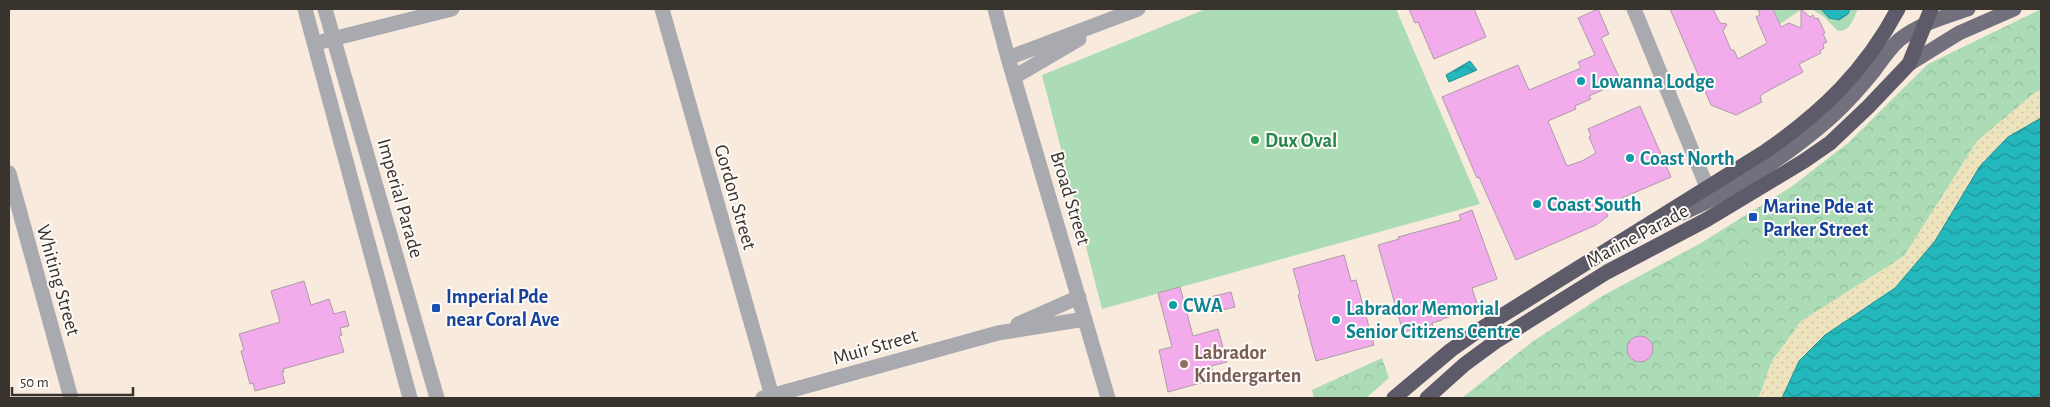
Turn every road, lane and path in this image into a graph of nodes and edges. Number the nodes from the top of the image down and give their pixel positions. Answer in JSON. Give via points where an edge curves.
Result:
{"nodes":[{"id":1,"x":305,"y":9,"type":"edge"},
{"id":2,"x":326,"y":9,"type":"edge"},
{"id":3,"x":452,"y":9,"type":"edge"},
{"id":4,"x":662,"y":9,"type":"edge"},
{"id":5,"x":995,"y":9,"type":"edge"},
{"id":6,"x":1138,"y":9,"type":"edge"},
{"id":7,"x":1634,"y":9,"type":"edge"},
{"id":8,"x":1898,"y":9,"type":"edge"},
{"id":9,"x":1931,"y":9,"type":"edge"},
{"id":10,"x":1968,"y":9,"type":"edge"},
{"id":11,"x":2014,"y":9,"type":"edge"},
{"id":12,"x":1110,"y":20,"type":"junction"},
{"id":13,"x":1925,"y":24,"type":"junction"},
{"id":14,"x":334,"y":38,"type":"junction"},
{"id":15,"x":313,"y":44,"type":"junction"},
{"id":16,"x":1008,"y":58,"type":"junction"},
{"id":17,"x":1909,"y":64,"type":"junction"},
{"id":18,"x":1014,"y":77,"type":"junction"},
{"id":19,"x":373,"y":171,"type":"junction"},
{"id":20,"x":9,"y":173,"type":"edge"},
{"id":21,"x":349,"y":177,"type":"junction"},
{"id":22,"x":1707,"y":187,"type":"junction"},
{"id":23,"x":1651,"y":223,"type":"junction"},
{"id":24,"x":1079,"y":298,"type":"junction"},
{"id":25,"x":1085,"y":318,"type":"junction"},
{"id":26,"x":998,"y":332,"type":"junction"},
{"id":27,"x":798,"y":394,"type":"edge"},
{"id":28,"x":768,"y":397,"type":"edge"},
{"id":29,"x":71,"y":398,"type":"edge"},
{"id":30,"x":410,"y":398,"type":"edge"},
{"id":31,"x":437,"y":398,"type":"edge"},
{"id":32,"x":1108,"y":398,"type":"edge"},
{"id":33,"x":1394,"y":398,"type":"edge"},
{"id":34,"x":1427,"y":398,"type":"edge"}],
"edges":[{"from":1,"to":15,"type":"street"},
{"from":2,"to":14,"type":"street","name":"Imperial Parade"},
{"from":3,"to":14,"type":"street"},
{"from":4,"to":28,"type":"street","name":"Gordon Street"},
{"from":5,"to":16,"type":"street","name":"Broad Street"},
{"from":6,"to":12,"type":"street"},
{"from":7,"to":22,"type":"street"},
{"from":8,"to":22,"type":"highway","name":"Marine Parade","via":[[1867,59],[1823,108],[1797,130]]},
{"from":9,"to":13,"type":"highway"},
{"from":10,"to":13,"type":"main road"},
{"from":11,"to":17,"type":"main road","name":"Marine Parade","via":[[1959,33]]},
{"from":12,"to":16,"type":"street"},
{"from":12,"to":18,"type":"street"},
{"from":13,"to":17,"type":"highway"},
{"from":13,"to":23,"type":"main road","via":[[1892,47],[1846,102],[1799,143],[1692,209]]},
{"from":14,"to":15,"type":"street"},
{"from":14,"to":19,"type":"street","name":"Imperial Parade"},
{"from":15,"to":21,"type":"street"},
{"from":16,"to":18,"type":"street","name":"Broad Street"},
{"from":17,"to":34,"type":"highway","name":"Marine Parade","via":[[1848,126],[1804,161],[1706,220],[1607,272],[1495,342]]},
{"from":18,"to":24,"type":"street","name":"Broad Street"},
{"from":19,"to":21,"type":"street"},
{"from":19,"to":31,"type":"street","name":"Imperial Parade"},
{"from":20,"to":29,"type":"street","name":"Whiting Street"},
{"from":21,"to":30,"type":"street"},
{"from":22,"to":23,"type":"highway","name":"Marine Parade"},
{"from":23,"to":33,"type":"highway","name":"Marine Parade","via":[[1482,328],[1450,350]]},
{"from":24,"to":25,"type":"street","name":"Broad Street"},
{"from":24,"to":26,"type":"street","name":"Muir Street"},
{"from":25,"to":26,"type":"street","name":"Muir Street"},
{"from":25,"to":32,"type":"street","name":"Broad Street"},
{"from":26,"to":27,"type":"street","name":"Muir Street"},
{"from":27,"to":28,"type":"street","name":"Muir Street"}]}
